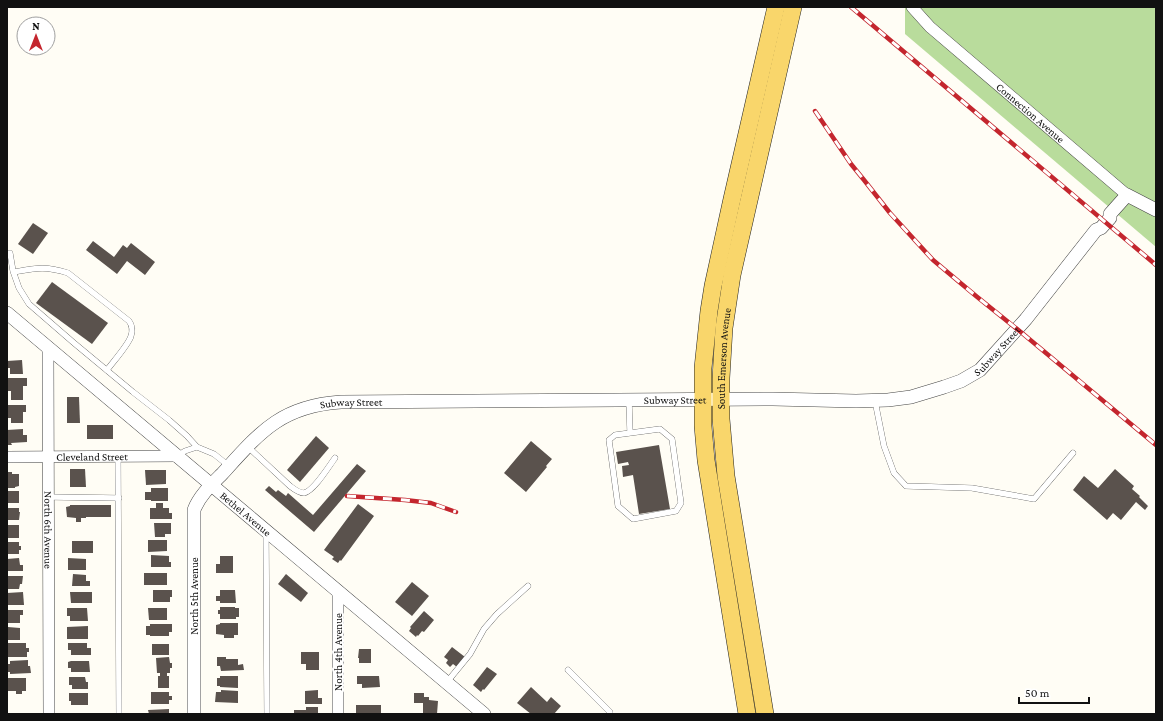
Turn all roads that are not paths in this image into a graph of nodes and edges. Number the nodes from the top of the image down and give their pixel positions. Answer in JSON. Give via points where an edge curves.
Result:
{"nodes":[{"id":1,"x":793,"y":7,"type":"edge"},
{"id":2,"x":912,"y":7,"type":"edge"},
{"id":3,"x":775,"y":11,"type":"edge"},
{"id":4,"x":1127,"y":195,"type":"junction"},
{"id":5,"x":1156,"y":210,"type":"edge"},
{"id":6,"x":10,"y":253,"type":"dead end"},
{"id":7,"x":14,"y":272,"type":"junction"},
{"id":8,"x":7,"y":313,"type":"edge"},
{"id":9,"x":48,"y":347,"type":"junction"},
{"id":10,"x":107,"y":370,"type":"junction"},
{"id":11,"x":720,"y":399,"type":"junction"},
{"id":12,"x":629,"y":400,"type":"junction"},
{"id":13,"x":703,"y":400,"type":"junction"},
{"id":14,"x":875,"y":400,"type":"junction"},
{"id":15,"x":630,"y":433,"type":"junction"},
{"id":16,"x":247,"y":446,"type":"junction"},
{"id":17,"x":197,"y":447,"type":"junction"},
{"id":18,"x":1073,"y":452,"type":"dead end"},
{"id":19,"x":118,"y":456,"type":"junction"},
{"id":20,"x":177,"y":456,"type":"junction"},
{"id":21,"x":7,"y":457,"type":"edge"},
{"id":22,"x":48,"y":457,"type":"junction"},
{"id":23,"x":335,"y":458,"type":"dead end"},
{"id":24,"x":229,"y":466,"type":"junction"},
{"id":25,"x":212,"y":485,"type":"junction"},
{"id":26,"x":48,"y":497,"type":"junction"},
{"id":27,"x":119,"y":498,"type":"junction"},
{"id":28,"x":266,"y":530,"type":"junction"},
{"id":29,"x":528,"y":586,"type":"dead end"},
{"id":30,"x":338,"y":591,"type":"junction"},
{"id":31,"x":568,"y":670,"type":"dead end"},
{"id":32,"x":447,"y":683,"type":"junction"},
{"id":33,"x":49,"y":714,"type":"edge"},
{"id":34,"x":120,"y":714,"type":"edge"},
{"id":35,"x":194,"y":714,"type":"edge"},
{"id":36,"x":267,"y":714,"type":"edge"},
{"id":37,"x":338,"y":714,"type":"edge"},
{"id":38,"x":484,"y":714,"type":"edge"},
{"id":39,"x":610,"y":714,"type":"edge"},
{"id":40,"x":747,"y":714,"type":"edge"},
{"id":41,"x":765,"y":714,"type":"edge"}],
"edges":[{"from":1,"to":11,"type":"main road","name":"South Emerson Avenue","via":[[729,293],[721,357]]},
{"from":2,"to":4,"type":"street","name":"Connection Avenue","via":[[930,27]]},
{"from":3,"to":13,"type":"main road","name":"South Emerson Avenue","via":[[712,292],[705,344]]},
{"from":4,"to":5,"type":"street","name":"Connection Avenue"},
{"from":4,"to":14,"type":"street","name":"Subway Street","via":[[1097,224],[1096,230],[1026,319],[980,370],[928,393]]},
{"from":6,"to":7,"type":"lane"},
{"from":7,"to":10,"type":"lane","via":[[19,288],[29,304]]},
{"from":7,"to":10,"type":"lane","via":[[42,267],[68,273],[132,324],[131,337]]},
{"from":8,"to":9,"type":"street","name":"Bethel Avenue"},
{"from":9,"to":20,"type":"street","name":"Bethel Avenue"},
{"from":9,"to":22,"type":"street","name":"North 6th Avenue"},
{"from":10,"to":17,"type":"lane","via":[[169,420]]},
{"from":11,"to":13,"type":"street","name":"Subway Street"},
{"from":11,"to":14,"type":"street","name":"Subway Street"},
{"from":11,"to":41,"type":"main road","name":"South Emerson Avenue","via":[[726,476]]},
{"from":12,"to":13,"type":"street","name":"Subway Street"},
{"from":12,"to":15,"type":"lane"},
{"from":12,"to":16,"type":"street","name":"Subway Street","via":[[322,404],[292,412],[262,432]]},
{"from":13,"to":40,"type":"main road","name":"South Emerson Avenue","via":[[708,477]]},
{"from":14,"to":18,"type":"lane","via":[[884,446],[894,473],[906,486],[972,488],[1034,499]]},
{"from":15,"to":15,"type":"lane","via":[[660,429],[672,439],[681,503],[676,511],[633,519],[618,506],[609,440],[615,435]]},
{"from":16,"to":23,"type":"lane","via":[[290,486],[304,493],[311,490]]},
{"from":16,"to":24,"type":"street","name":"Subway Street"},
{"from":17,"to":20,"type":"lane","via":[[185,450]]},
{"from":17,"to":24,"type":"lane","via":[[214,454]]},
{"from":19,"to":20,"type":"street","name":"Cleveland Street"},
{"from":19,"to":22,"type":"street","name":"Cleveland Street"},
{"from":19,"to":27,"type":"lane"},
{"from":20,"to":25,"type":"street","name":"Bethel Avenue"},
{"from":21,"to":22,"type":"street","name":"Cleveland Street"},
{"from":22,"to":26,"type":"street","name":"North 6th Avenue"},
{"from":24,"to":25,"type":"street","name":"Subway Street"},
{"from":25,"to":28,"type":"street","name":"Bethel Avenue"},
{"from":25,"to":35,"type":"street","name":"North 5th Avenue","via":[[197,503],[194,512]]},
{"from":26,"to":27,"type":"lane"},
{"from":26,"to":33,"type":"street","name":"North 6th Avenue"},
{"from":27,"to":34,"type":"lane"},
{"from":28,"to":30,"type":"street","name":"Bethel Avenue"},
{"from":28,"to":36,"type":"lane"},
{"from":29,"to":32,"type":"lane","via":[[484,629],[470,654]]},
{"from":30,"to":32,"type":"street","name":"Bethel Avenue"},
{"from":30,"to":37,"type":"street","name":"North 4th Avenue"},
{"from":31,"to":39,"type":"lane"},
{"from":32,"to":38,"type":"street","name":"Bethel Avenue"}]}
